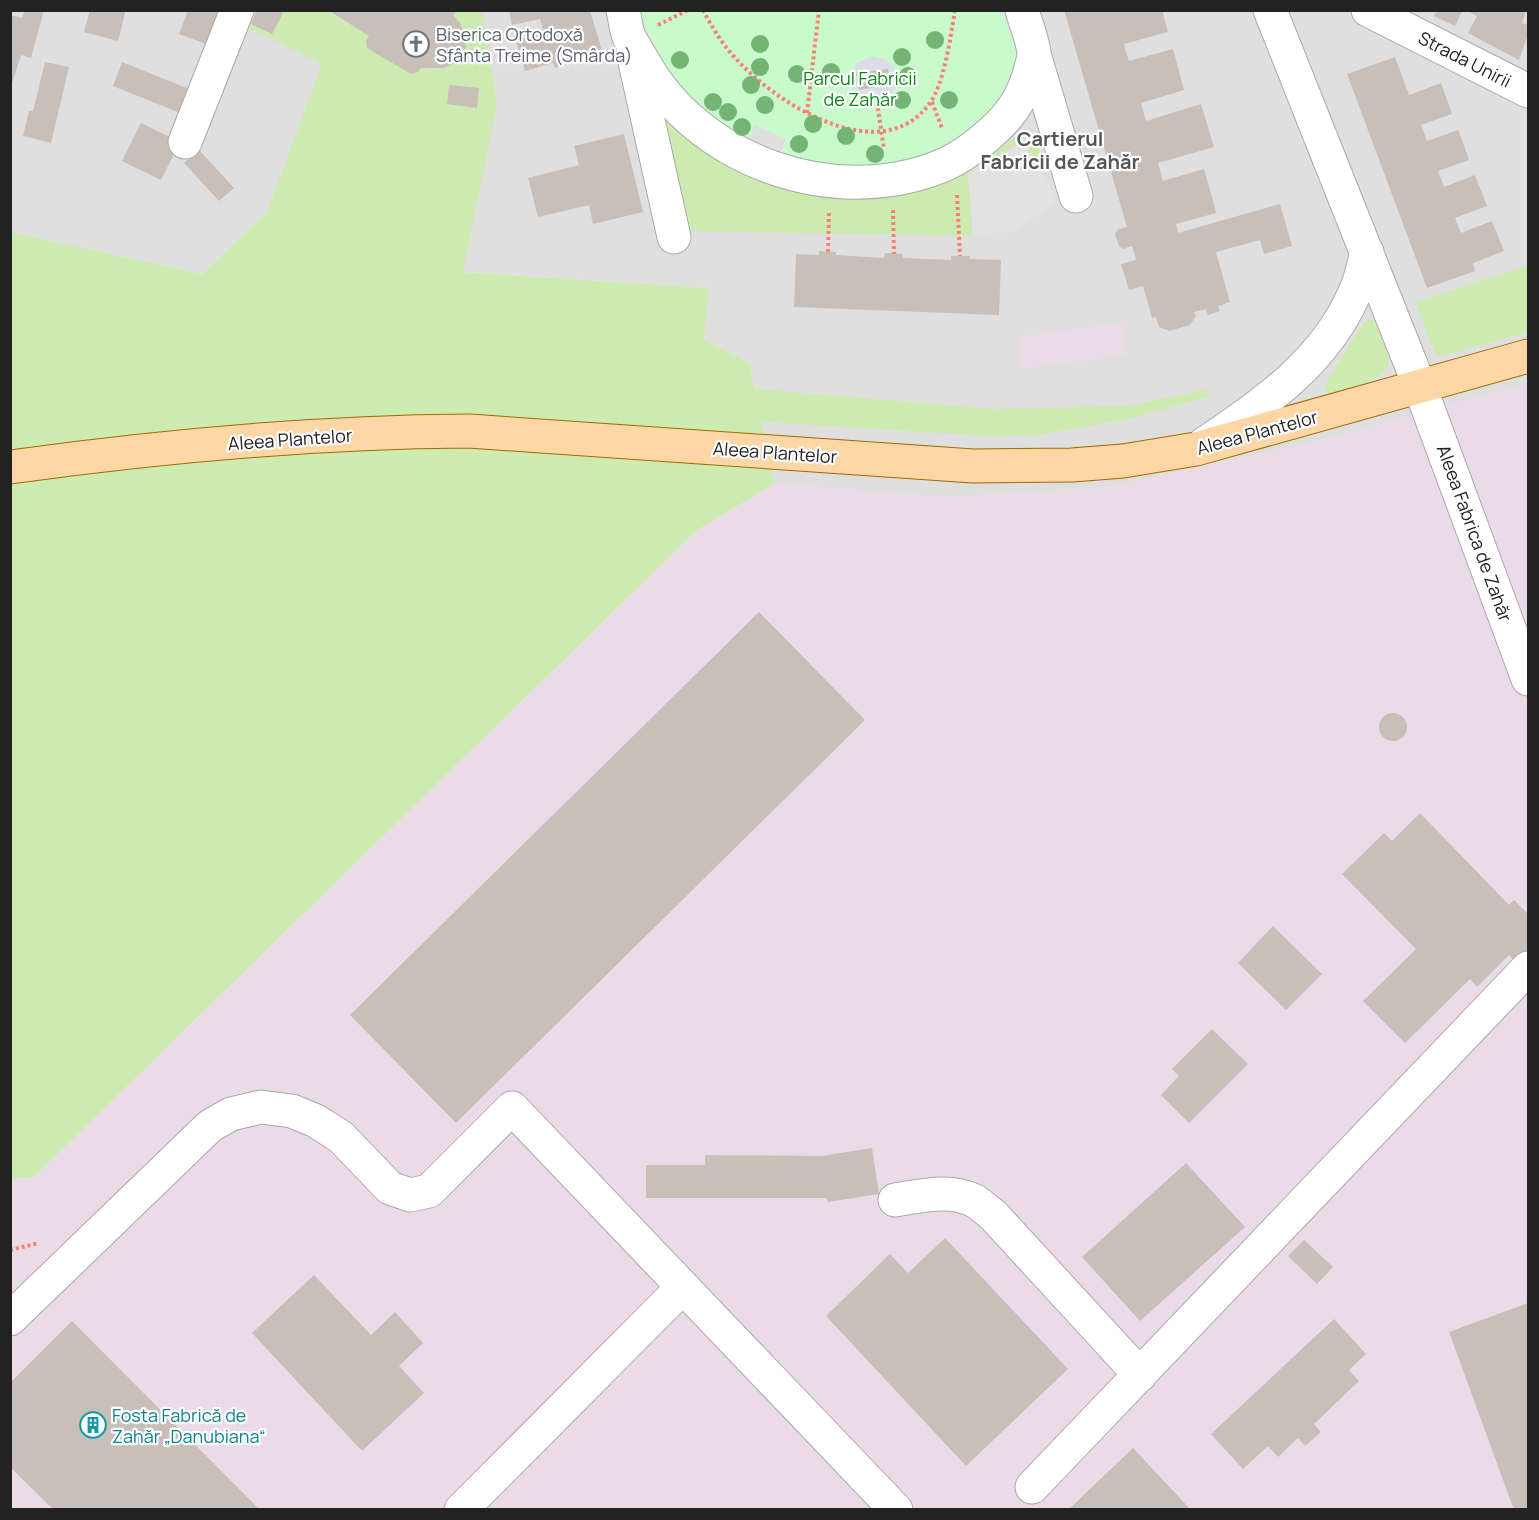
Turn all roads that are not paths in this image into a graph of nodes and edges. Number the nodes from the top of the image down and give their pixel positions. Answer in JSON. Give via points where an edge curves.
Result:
{"nodes":[{"id":1,"x":237,"y":10,"type":"edge"},
{"id":2,"x":1022,"y":10,"type":"edge"},
{"id":3,"x":1270,"y":10,"type":"edge"},
{"id":4,"x":1368,"y":10,"type":"edge"},
{"id":5,"x":636,"y":24,"type":"edge"},
{"id":6,"x":1034,"y":54,"type":"junction"},
{"id":7,"x":1528,"y":91,"type":"edge"},
{"id":8,"x":184,"y":142,"type":"dead end"},
{"id":9,"x":1076,"y":196,"type":"dead end"},
{"id":10,"x":674,"y":237,"type":"dead end"},
{"id":11,"x":1367,"y":252,"type":"junction"},
{"id":12,"x":1528,"y":356,"type":"edge"},
{"id":13,"x":1420,"y":387,"type":"junction"},
{"id":14,"x":1196,"y":449,"type":"junction"},
{"id":15,"x":10,"y":467,"type":"edge"},
{"id":16,"x":1528,"y":679,"type":"edge"},
{"id":17,"x":1528,"y":968,"type":"edge"},
{"id":18,"x":895,"y":1200,"type":"dead end"},
{"id":19,"x":683,"y":1287,"type":"junction"},
{"id":20,"x":10,"y":1319,"type":"edge"},
{"id":21,"x":1140,"y":1375,"type":"junction"},
{"id":22,"x":1032,"y":1487,"type":"dead end"},
{"id":23,"x":461,"y":1509,"type":"edge"},
{"id":24,"x":896,"y":1509,"type":"edge"}],
"edges":[{"from":1,"to":8,"type":"street"},
{"from":2,"to":6,"type":"street"},
{"from":3,"to":11,"type":"street"},
{"from":4,"to":7,"type":"street","name":"Strada Unirii"},
{"from":5,"to":6,"type":"street","via":[[649,72],[695,126],[748,158],[778,170],[849,182],[911,175],[939,167],[969,150],[1015,107],[1027,83]]},
{"from":5,"to":10,"type":"street"},
{"from":6,"to":9,"type":"street"},
{"from":11,"to":13,"type":"street","name":"Aleea Fabrica de Zahăr"},
{"from":11,"to":14,"type":"street","via":[[1356,291],[1320,349],[1273,396]]},
{"from":12,"to":13,"type":"main road","name":"Aleea Plantelor"},
{"from":13,"to":14,"type":"main road","name":"Aleea Plantelor"},
{"from":13,"to":16,"type":"street","name":"Aleea Fabrica de Zahăr"},
{"from":14,"to":15,"type":"main road","name":"Aleea Plantelor","via":[[1072,465],[973,466],[525,434],[416,431],[230,443]]},
{"from":17,"to":21,"type":"street"},
{"from":18,"to":21,"type":"street","via":[[936,1193],[975,1201],[994,1216]]},
{"from":19,"to":20,"type":"street","via":[[512,1108],[429,1191],[410,1195],[390,1188],[341,1137],[316,1121],[292,1111],[261,1107],[231,1114],[210,1126]]},
{"from":19,"to":23,"type":"street"},
{"from":19,"to":24,"type":"street"},
{"from":21,"to":22,"type":"street"}]}
